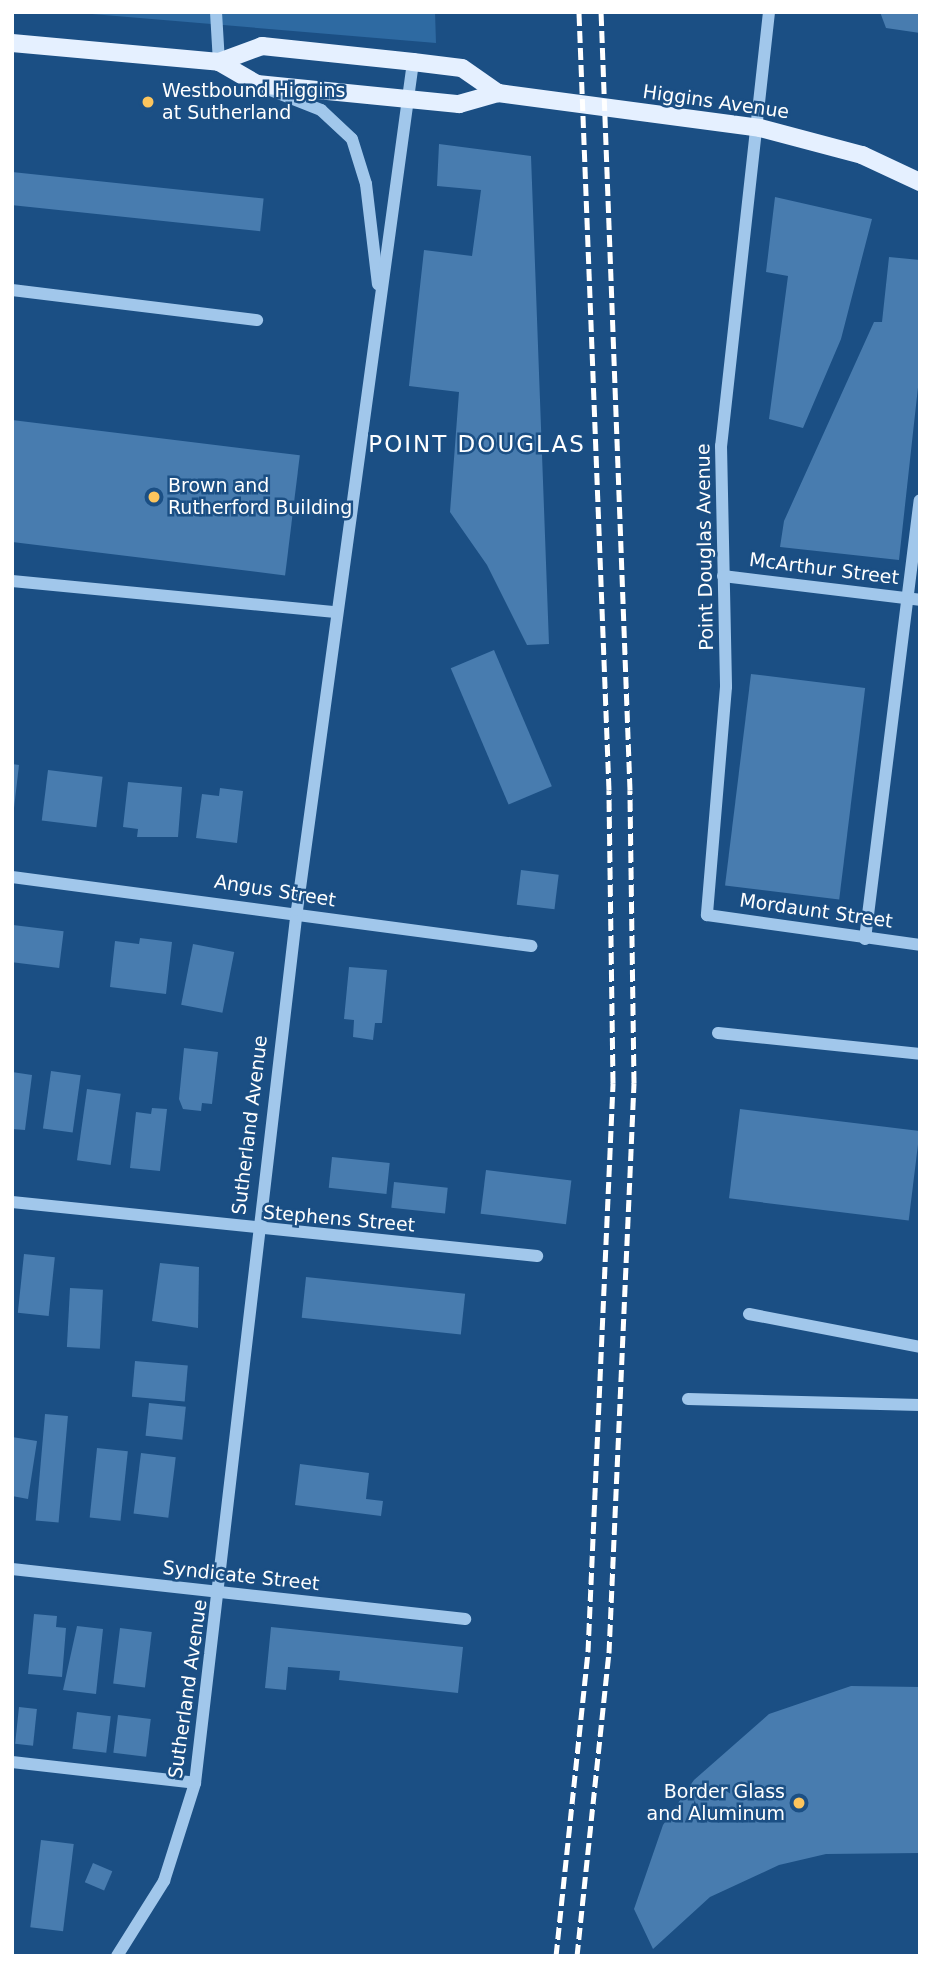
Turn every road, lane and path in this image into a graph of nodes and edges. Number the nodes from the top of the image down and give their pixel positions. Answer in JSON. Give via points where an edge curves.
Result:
{"nodes":[{"id":1,"x":216,"y":12,"type":"edge"},
{"id":2,"x":769,"y":12,"type":"edge"},
{"id":3,"x":12,"y":43,"type":"edge"},
{"id":4,"x":219,"y":62,"type":"junction"},
{"id":5,"x":413,"y":62,"type":"junction"},
{"id":6,"x":257,"y":84,"type":"junction"},
{"id":7,"x":498,"y":93,"type":"junction"},
{"id":8,"x":410,"y":99,"type":"junction"},
{"id":9,"x":760,"y":128,"type":"junction"},
{"id":10,"x":920,"y":182,"type":"edge"},
{"id":11,"x":378,"y":284,"type":"junction"},
{"id":12,"x":12,"y":290,"type":"edge"},
{"id":13,"x":257,"y":320,"type":"dead end"},
{"id":14,"x":920,"y":500,"type":"edge"},
{"id":15,"x":723,"y":576,"type":"junction"},
{"id":16,"x":12,"y":581,"type":"edge"},
{"id":17,"x":915,"y":599,"type":"edge"},
{"id":18,"x":335,"y":612,"type":"junction"},
{"id":19,"x":12,"y":877,"type":"edge"},
{"id":20,"x":297,"y":910,"type":"junction"},
{"id":21,"x":707,"y":915,"type":"joint"},
{"id":22,"x":865,"y":939,"type":"junction"},
{"id":23,"x":920,"y":945,"type":"edge"},
{"id":24,"x":531,"y":946,"type":"dead end"},
{"id":25,"x":718,"y":1033,"type":"dead end"},
{"id":26,"x":920,"y":1054,"type":"edge"},
{"id":27,"x":12,"y":1202,"type":"edge"},
{"id":28,"x":256,"y":1230,"type":"junction"},
{"id":29,"x":537,"y":1256,"type":"dead end"},
{"id":30,"x":749,"y":1314,"type":"dead end"},
{"id":31,"x":920,"y":1347,"type":"edge"},
{"id":32,"x":688,"y":1399,"type":"dead end"},
{"id":33,"x":920,"y":1405,"type":"edge"},
{"id":34,"x":12,"y":1569,"type":"edge"},
{"id":35,"x":220,"y":1593,"type":"junction"},
{"id":36,"x":465,"y":1619,"type":"dead end"},
{"id":37,"x":12,"y":1762,"type":"edge"},
{"id":38,"x":195,"y":1783,"type":"junction"},
{"id":39,"x":117,"y":1956,"type":"edge"}],
"edges":[{"from":1,"to":4,"type":"street"},
{"from":2,"to":9,"type":"street","name":"Point Douglas Avenue"},
{"from":3,"to":4,"type":"main road","name":"Higgins Avenue"},
{"from":4,"to":5,"type":"main road","name":"Higgins Avenue","via":[[262,46]]},
{"from":4,"to":6,"type":"main road","name":"Higgins Avenue"},
{"from":5,"to":7,"type":"main road","name":"Higgins Avenue","via":[[462,68]]},
{"from":5,"to":8,"type":"street","name":"Sutherland Avenue"},
{"from":6,"to":8,"type":"main road","name":"Higgins Avenue"},
{"from":6,"to":11,"type":"street","name":"Sutherland Avenue","via":[[321,110],[352,139],[366,184]]},
{"from":7,"to":8,"type":"main road","name":"Higgins Avenue","via":[[458,104]]},
{"from":7,"to":9,"type":"main road","name":"Higgins Avenue"},
{"from":8,"to":11,"type":"street","name":"Sutherland Avenue","via":[[390,258]]},
{"from":9,"to":10,"type":"main road","name":"Higgins Avenue","via":[[862,155]]},
{"from":9,"to":15,"type":"street","name":"Point Douglas Avenue","via":[[721,446]]},
{"from":11,"to":18,"type":"street","name":"Sutherland Avenue"},
{"from":12,"to":13,"type":"street"},
{"from":14,"to":17,"type":"street"},
{"from":15,"to":17,"type":"street","name":"McArthur Street"},
{"from":15,"to":21,"type":"street","name":"Point Douglas Avenue","via":[[726,687]]},
{"from":16,"to":18,"type":"street"},
{"from":17,"to":22,"type":"street"},
{"from":18,"to":20,"type":"street","name":"Sutherland Avenue"},
{"from":19,"to":20,"type":"street","name":"Angus Street"},
{"from":20,"to":24,"type":"street","name":"Angus Street"},
{"from":20,"to":28,"type":"street","name":"Sutherland Avenue"},
{"from":21,"to":22,"type":"street","name":"Mordaunt Street"},
{"from":22,"to":23,"type":"street","name":"Mordaunt Street"},
{"from":25,"to":26,"type":"street"},
{"from":27,"to":28,"type":"street","name":"Stephens Street"},
{"from":28,"to":29,"type":"street","name":"Stephens Street"},
{"from":28,"to":35,"type":"street","name":"Sutherland Avenue"},
{"from":30,"to":31,"type":"street"},
{"from":32,"to":33,"type":"street"},
{"from":34,"to":35,"type":"street","name":"Syndicate Street"},
{"from":35,"to":36,"type":"street","name":"Syndicate Street"},
{"from":35,"to":38,"type":"street","name":"Sutherland Avenue"},
{"from":37,"to":38,"type":"street"},
{"from":38,"to":39,"type":"street","name":"Sutherland Avenue","via":[[164,1881]]}]}
